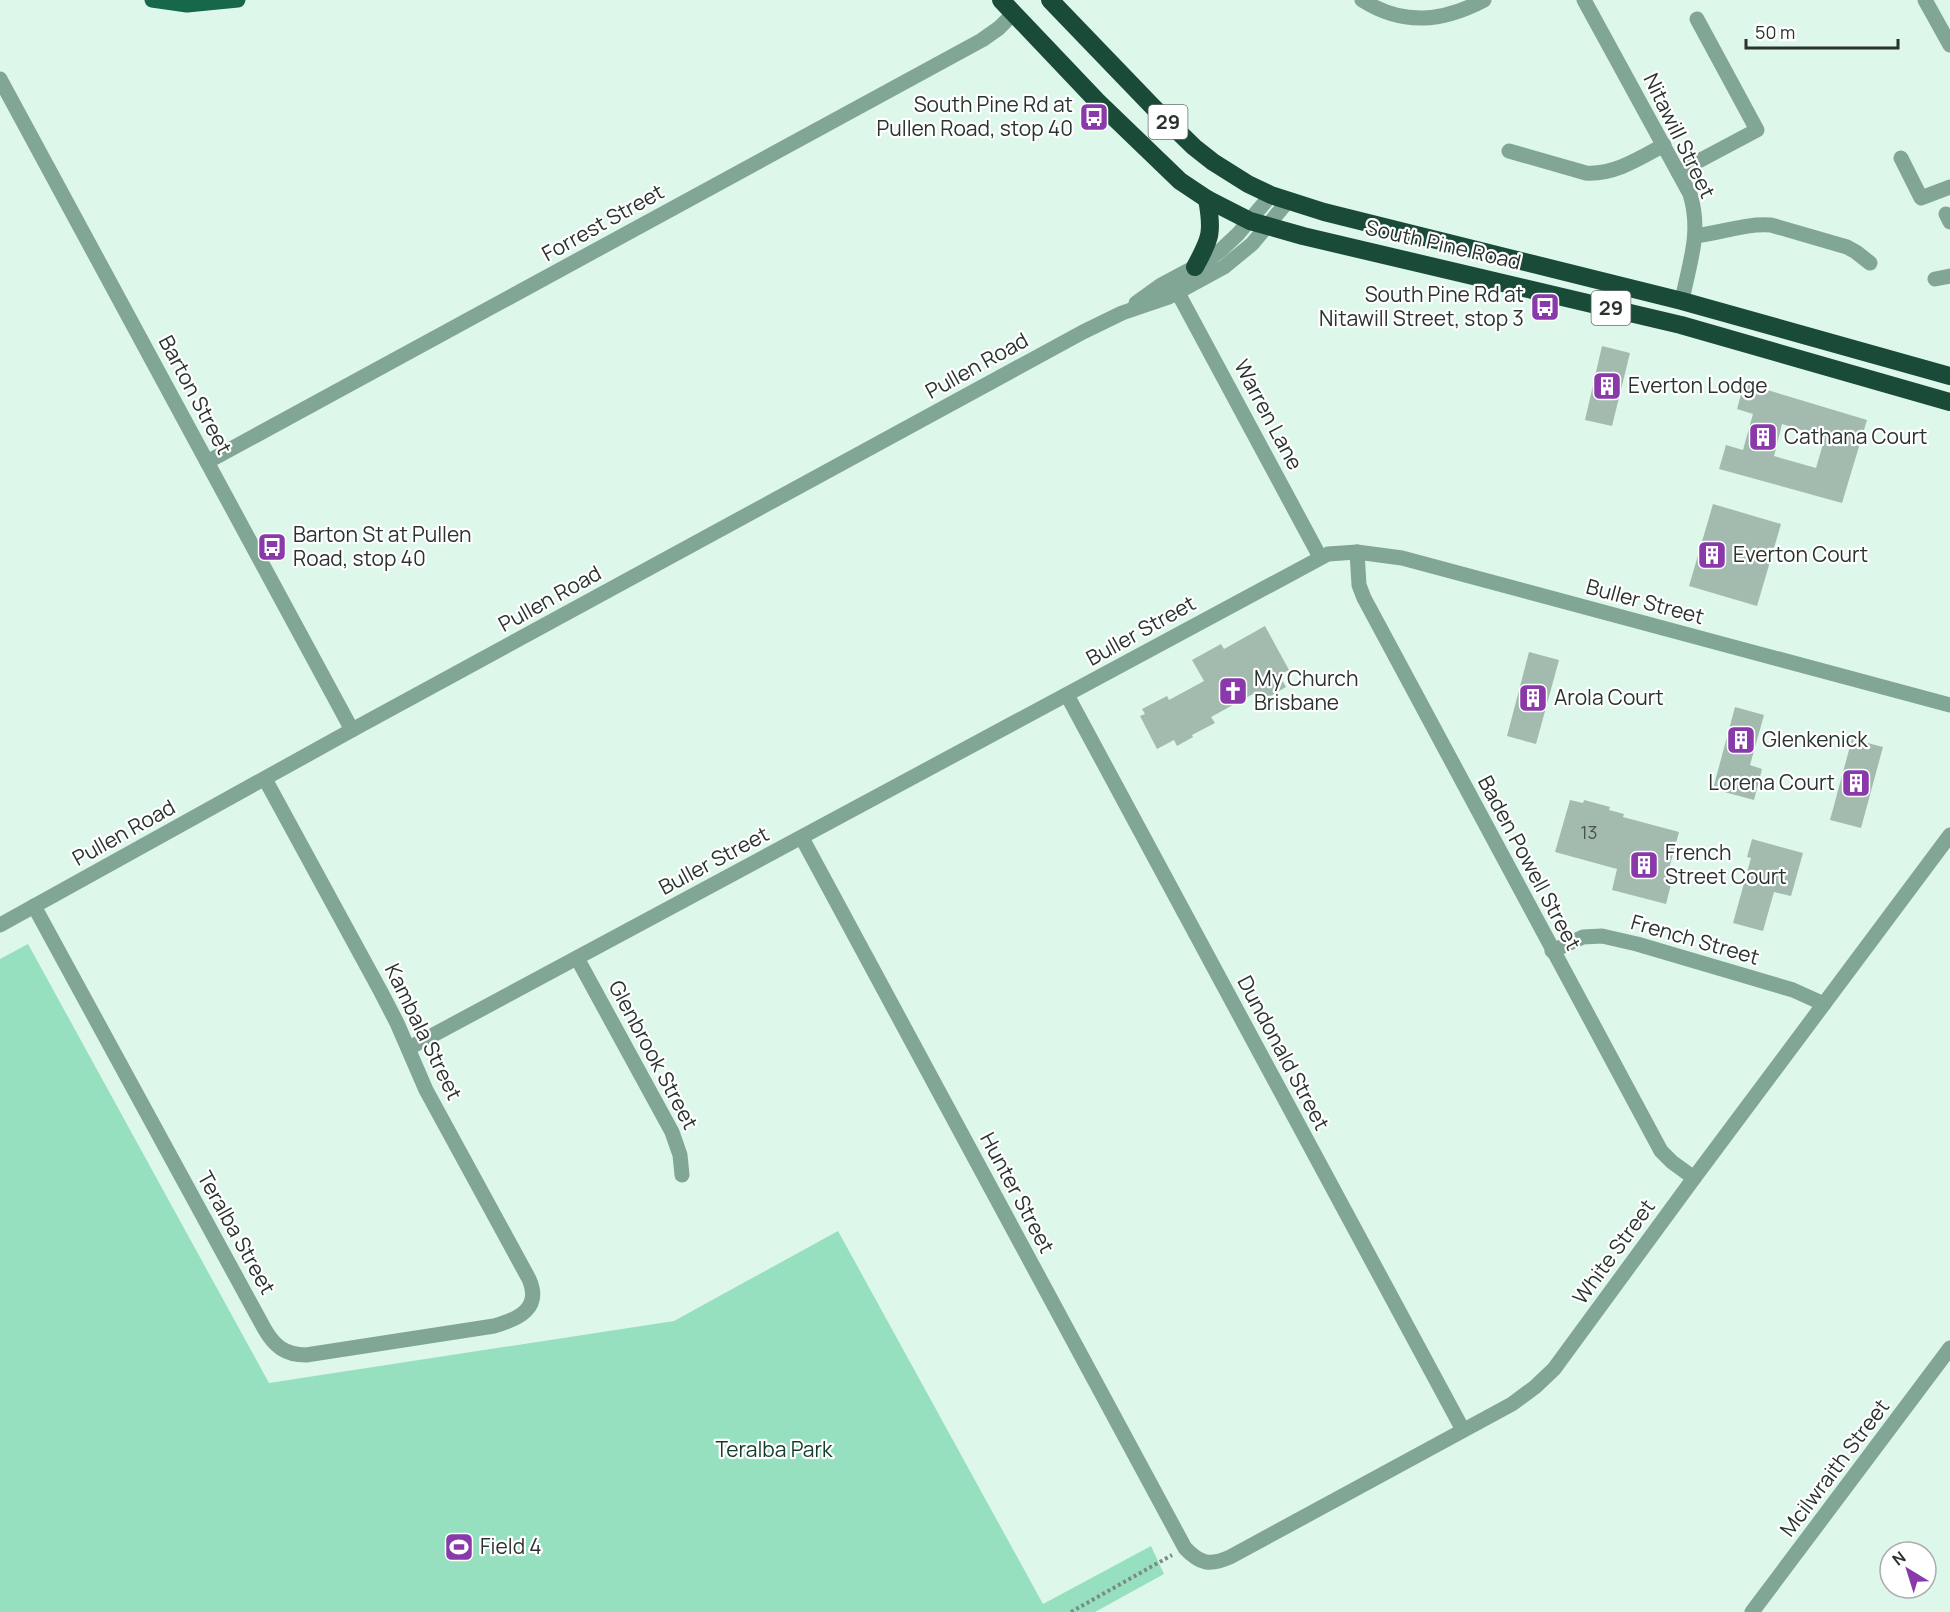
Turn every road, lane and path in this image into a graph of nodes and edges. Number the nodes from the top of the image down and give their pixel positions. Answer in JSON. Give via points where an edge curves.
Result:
{"nodes":[{"id":1,"x":152,"y":0,"type":"edge"},
{"id":2,"x":238,"y":0,"type":"edge"},
{"id":3,"x":1001,"y":0,"type":"edge"},
{"id":4,"x":1050,"y":0,"type":"edge"},
{"id":5,"x":1362,"y":0,"type":"edge"},
{"id":6,"x":1484,"y":0,"type":"edge"},
{"id":7,"x":1584,"y":0,"type":"edge"},
{"id":8,"x":1925,"y":0,"type":"edge"},
{"id":9,"x":1014,"y":13,"type":"junction"},
{"id":10,"x":1697,"y":19,"type":"dead end"},
{"id":11,"x":1950,"y":45,"type":"edge"},
{"id":12,"x":0,"y":79,"type":"edge"},
{"id":13,"x":1664,"y":145,"type":"junction"},
{"id":14,"x":1509,"y":151,"type":"dead end"},
{"id":15,"x":1901,"y":158,"type":"dead end"},
{"id":16,"x":1678,"y":172,"type":"junction"},
{"id":17,"x":1950,"y":187,"type":"edge"},
{"id":18,"x":1271,"y":195,"type":"junction"},
{"id":19,"x":1207,"y":199,"type":"junction"},
{"id":20,"x":1288,"y":201,"type":"junction"},
{"id":21,"x":1250,"y":221,"type":"junction"},
{"id":22,"x":1268,"y":227,"type":"junction"},
{"id":23,"x":1695,"y":236,"type":"junction"},
{"id":24,"x":1870,"y":263,"type":"dead end"},
{"id":25,"x":1195,"y":267,"type":"junction"},
{"id":26,"x":1178,"y":293,"type":"junction"},
{"id":27,"x":1682,"y":301,"type":"junction"},
{"id":28,"x":1122,"y":313,"type":"junction"},
{"id":29,"x":1950,"y":376,"type":"edge"},
{"id":30,"x":1950,"y":402,"type":"edge"},
{"id":31,"x":207,"y":462,"type":"junction"},
{"id":32,"x":1357,"y":552,"type":"junction"},
{"id":33,"x":1320,"y":557,"type":"junction"},
{"id":34,"x":1067,"y":695,"type":"junction"},
{"id":35,"x":1950,"y":705,"type":"edge"},
{"id":36,"x":352,"y":730,"type":"junction"},
{"id":37,"x":265,"y":779,"type":"junction"},
{"id":38,"x":1950,"y":835,"type":"edge"},
{"id":39,"x":802,"y":838,"type":"junction"},
{"id":40,"x":34,"y":906,"type":"junction"},
{"id":41,"x":0,"y":925,"type":"edge"},
{"id":42,"x":1552,"y":951,"type":"junction"},
{"id":43,"x":577,"y":958,"type":"junction"},
{"id":44,"x":1824,"y":1004,"type":"junction"},
{"id":45,"x":409,"y":1048,"type":"junction"},
{"id":46,"x":682,"y":1175,"type":"dead end"},
{"id":47,"x":1694,"y":1178,"type":"junction"},
{"id":48,"x":530,"y":1306,"type":"joint"},
{"id":49,"x":1950,"y":1348,"type":"edge"},
{"id":50,"x":1463,"y":1430,"type":"junction"},
{"id":51,"x":1185,"y":1548,"type":"junction"},
{"id":52,"x":1203,"y":1561,"type":"joint"},
{"id":53,"x":1071,"y":1612,"type":"edge"},
{"id":54,"x":1752,"y":1612,"type":"edge"}],
"edges":[{"from":1,"to":2,"type":"main road","via":[[187,5]]},
{"from":3,"to":9,"type":"highway","name":"South Pine Road","number":"29"},
{"from":4,"to":18,"type":"highway","name":"South Pine Road","number":"29","via":[[1194,147],[1230,173]]},
{"from":5,"to":6,"type":"street","via":[[1392,15],[1413,19],[1452,14]]},
{"from":7,"to":13,"type":"street","name":"Nitawill Street"},
{"from":8,"to":11,"type":"street"},
{"from":9,"to":19,"type":"highway","name":"South Pine Road","number":"29","via":[[1159,162]]},
{"from":9,"to":31,"type":"street","name":"Forrest Street","via":[[992,34],[971,46]]},
{"from":10,"to":16,"type":"street","via":[[1756,130]]},
{"from":12,"to":31,"type":"street","name":"Barton Street"},
{"from":13,"to":14,"type":"street","via":[[1598,174]]},
{"from":13,"to":16,"type":"street","name":"Nitawill Street"},
{"from":15,"to":17,"type":"street","via":[[1921,198]]},
{"from":16,"to":23,"type":"street","name":"Nitawill Street","via":[[1693,205]]},
{"from":18,"to":20,"type":"highway","name":"South Pine Road","number":"29"},
{"from":18,"to":21,"type":"street","name":"Pullen Road"},
{"from":19,"to":21,"type":"highway","name":"South Pine Road","number":"29"},
{"from":19,"to":25,"type":"highway","via":[[1209,242]]},
{"from":20,"to":22,"type":"street","name":"Pullen Road"},
{"from":20,"to":27,"type":"highway","name":"South Pine Road","number":"29"},
{"from":21,"to":22,"type":"highway","name":"South Pine Road","number":"29"},
{"from":21,"to":25,"type":"street","name":"Pullen Road","via":[[1221,250]]},
{"from":22,"to":26,"type":"street","name":"Pullen Road","via":[[1224,267]]},
{"from":22,"to":30,"type":"highway","name":"South Pine Road","number":"29","via":[[1681,325]]},
{"from":23,"to":24,"type":"street","via":[[1771,225],[1847,247]]},
{"from":23,"to":27,"type":"street","name":"Nitawill Street"},
{"from":25,"to":28,"type":"street","name":"Pullen Road"},
{"from":26,"to":28,"type":"street","name":"Pullen Road"},
{"from":26,"to":33,"type":"street","name":"Warren Lane"},
{"from":27,"to":29,"type":"highway","name":"South Pine Road","number":"29"},
{"from":28,"to":36,"type":"street","name":"Pullen Road"},
{"from":31,"to":36,"type":"street","name":"Barton Street"},
{"from":32,"to":33,"type":"street","name":"Buller Street"},
{"from":32,"to":35,"type":"street","name":"Buller Street","via":[[1426,564]]},
{"from":32,"to":42,"type":"street","name":"Baden Powell Street","via":[[1364,598]]},
{"from":33,"to":34,"type":"street","name":"Buller Street"},
{"from":34,"to":39,"type":"street","name":"Buller Street"},
{"from":34,"to":50,"type":"street","name":"Dundonald Street"},
{"from":36,"to":37,"type":"street","name":"Pullen Road"},
{"from":37,"to":40,"type":"street","name":"Pullen Road"},
{"from":37,"to":45,"type":"street","name":"Kambala Street"},
{"from":38,"to":44,"type":"street","name":"White Street"},
{"from":39,"to":43,"type":"street","name":"Buller Street"},
{"from":39,"to":51,"type":"street","name":"Hunter Street"},
{"from":40,"to":41,"type":"street","name":"Pullen Road"},
{"from":40,"to":48,"type":"street","name":"Teralba Street","via":[[275,1345],[289,1353],[306,1355],[471,1330],[505,1323]]},
{"from":42,"to":44,"type":"street","name":"French Street","via":[[1583,937],[1602,936],[1793,990]]},
{"from":42,"to":47,"type":"street","name":"Baden Powell Street","via":[[1661,1151]]},
{"from":43,"to":45,"type":"street","name":"Buller Street"},
{"from":43,"to":46,"type":"street","name":"Glenbrook Street","via":[[672,1132]]},
{"from":44,"to":47,"type":"street","name":"White Street"},
{"from":45,"to":48,"type":"street","name":"Kambala Street","via":[[426,1090],[530,1279],[534,1294]]},
{"from":47,"to":50,"type":"street","name":"White Street","via":[[1554,1370],[1512,1404]]},
{"from":49,"to":54,"type":"street","name":"Mcilwraith Street"},
{"from":50,"to":52,"type":"street","name":"White Street","via":[[1230,1557],[1211,1563]]},
{"from":51,"to":52,"type":"street","name":"Hunter Street"},
{"from":51,"to":53,"type":"path"}]}
